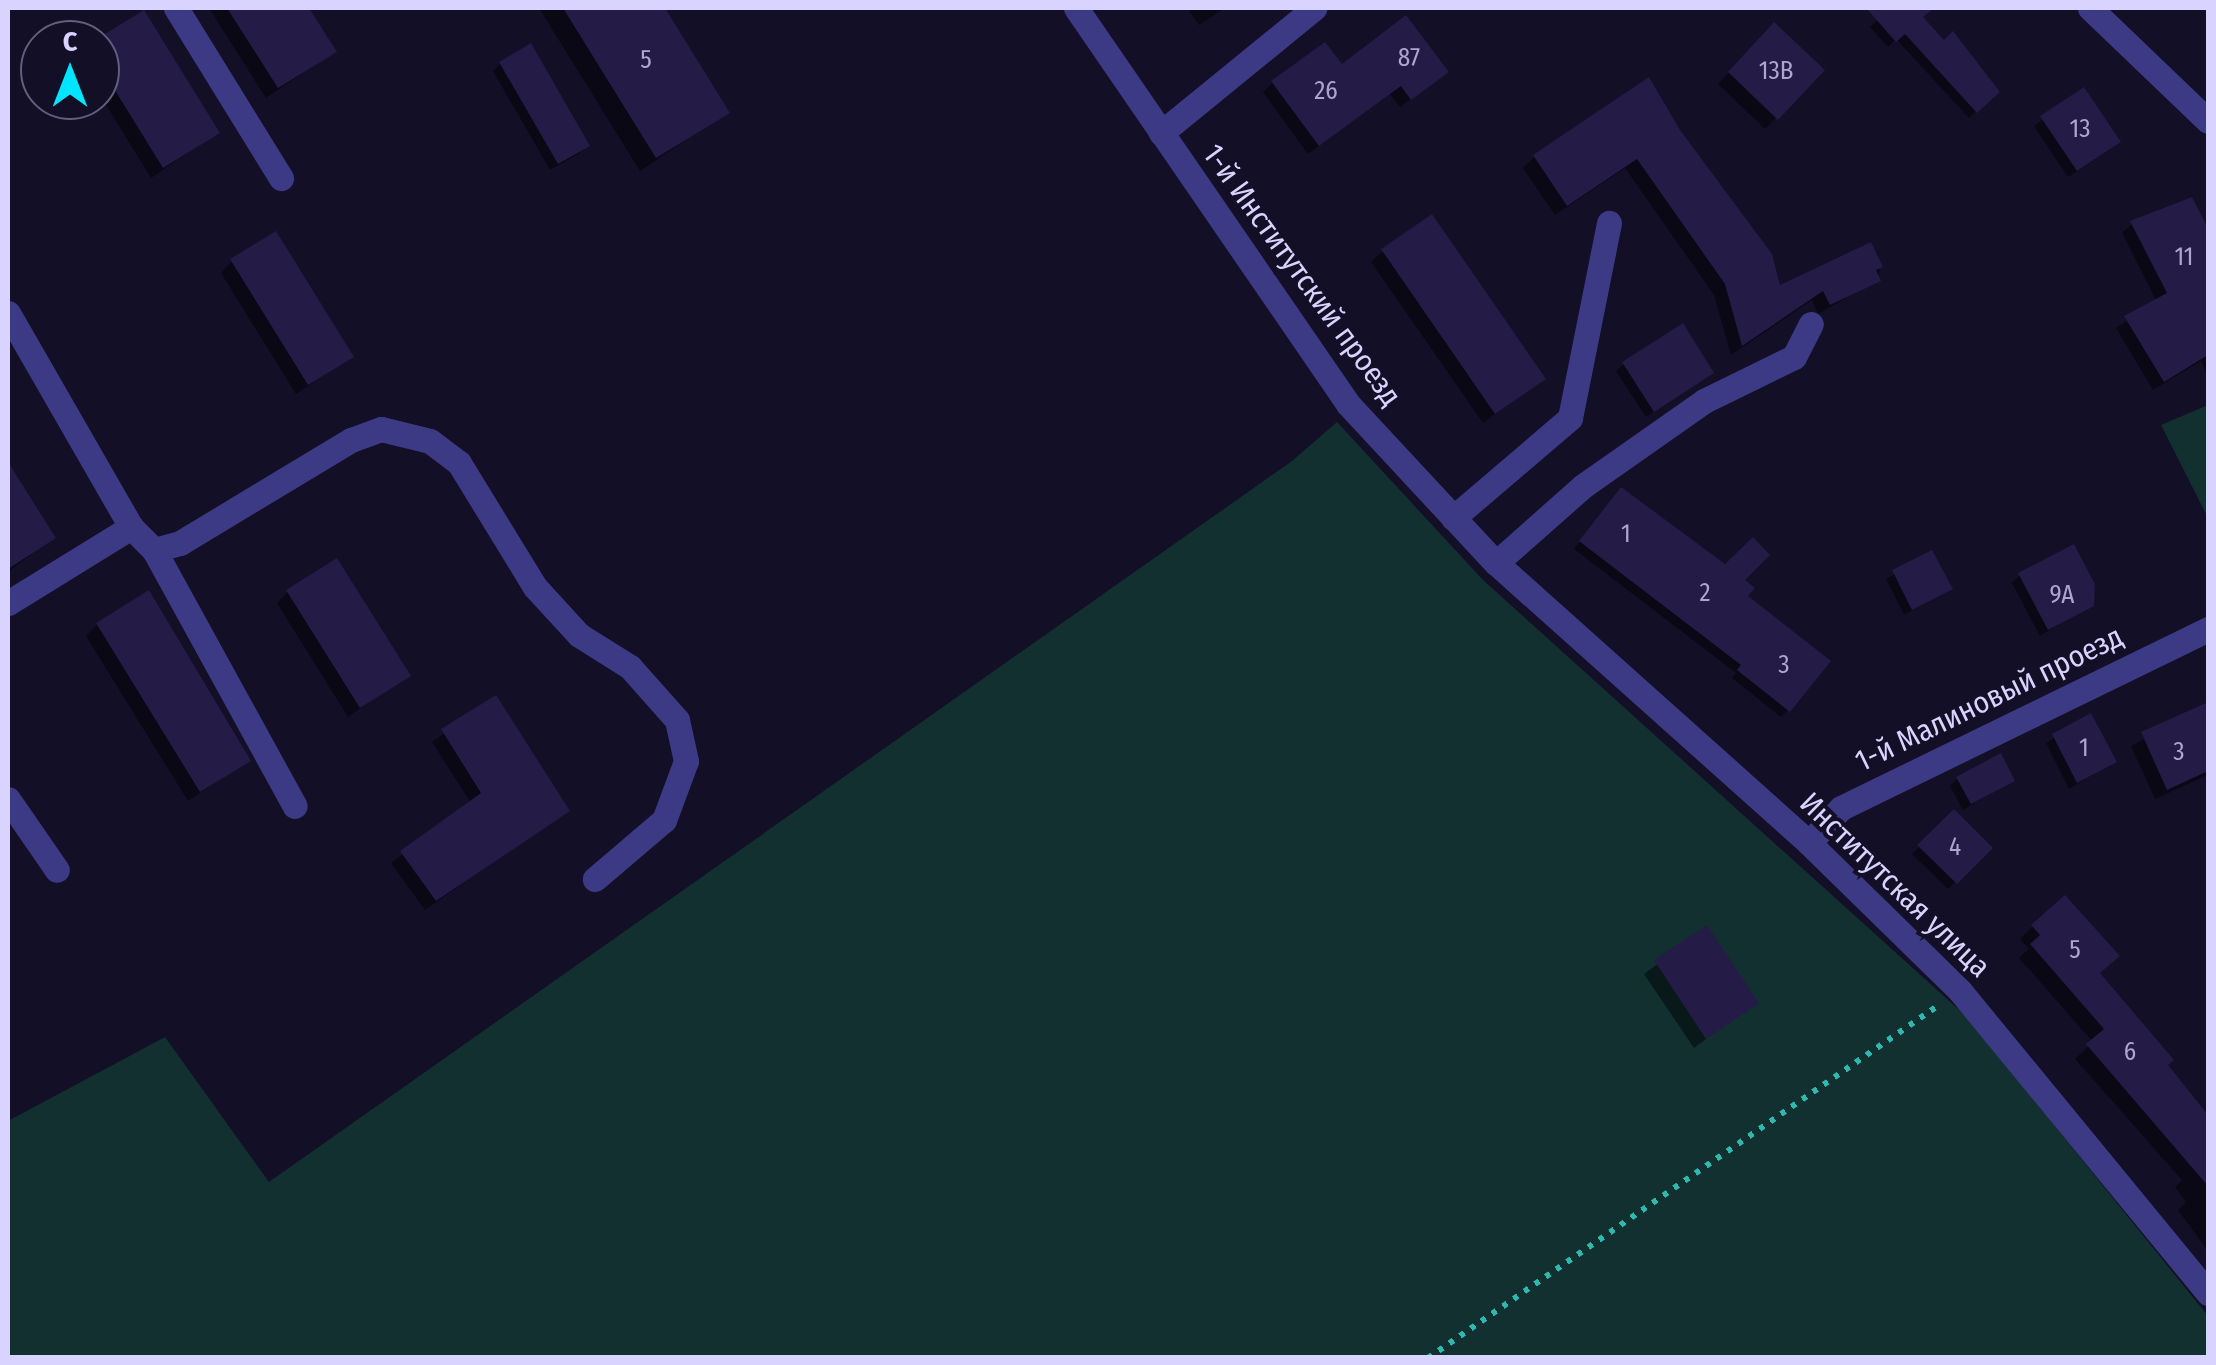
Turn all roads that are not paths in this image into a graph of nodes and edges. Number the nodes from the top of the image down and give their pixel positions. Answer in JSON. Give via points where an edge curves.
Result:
{"nodes":[{"id":1,"x":176,"y":8,"type":"edge"},
{"id":2,"x":1076,"y":8,"type":"edge"},
{"id":3,"x":1314,"y":8,"type":"edge"},
{"id":4,"x":2090,"y":8,"type":"edge"},
{"id":5,"x":2208,"y":121,"type":"edge"},
{"id":6,"x":1161,"y":133,"type":"junction"},
{"id":7,"x":281,"y":178,"type":"dead end"},
{"id":8,"x":1609,"y":223,"type":"dead end"},
{"id":9,"x":8,"y":313,"type":"edge"},
{"id":10,"x":1811,"y":324,"type":"dead end"},
{"id":11,"x":1454,"y":518,"type":"junction"},
{"id":12,"x":132,"y":527,"type":"junction"},
{"id":13,"x":154,"y":550,"type":"junction"},
{"id":14,"x":1496,"y":563,"type":"junction"},
{"id":15,"x":8,"y":603,"type":"edge"},
{"id":16,"x":2208,"y":628,"type":"edge"},
{"id":17,"x":8,"y":799,"type":"edge"},
{"id":18,"x":295,"y":806,"type":"dead end"},
{"id":19,"x":1809,"y":843,"type":"junction"},
{"id":20,"x":58,"y":870,"type":"dead end"},
{"id":21,"x":596,"y":879,"type":"dead end"},
{"id":22,"x":2208,"y":1293,"type":"edge"}],
"edges":[{"from":1,"to":7,"type":"street"},
{"from":2,"to":6,"type":"street","name":"1-й Институтский проезд"},
{"from":3,"to":6,"type":"street"},
{"from":4,"to":5,"type":"street"},
{"from":6,"to":11,"type":"street","name":"1-й Институтский проезд","via":[[1348,404]]},
{"from":8,"to":11,"type":"street","via":[[1570,418]]},
{"from":9,"to":12,"type":"street"},
{"from":10,"to":14,"type":"street","via":[[1794,358],[1704,401],[1583,486]]},
{"from":11,"to":14,"type":"street","name":"1-й Институтский проезд"},
{"from":12,"to":13,"type":"street"},
{"from":12,"to":15,"type":"street"},
{"from":13,"to":18,"type":"street"},
{"from":13,"to":21,"type":"street","via":[[180,543],[350,440],[382,429],[430,441],[459,463],[534,587],[579,635],[630,667],[676,720],[686,761],[664,820]]},
{"from":14,"to":19,"type":"street","name":"Институтская улица"},
{"from":16,"to":19,"type":"street","name":"1-й Малиновый проезд","via":[[1841,808]]},
{"from":17,"to":20,"type":"street"},
{"from":19,"to":22,"type":"street","name":"Институтская улица","via":[[1960,990]]}]}
